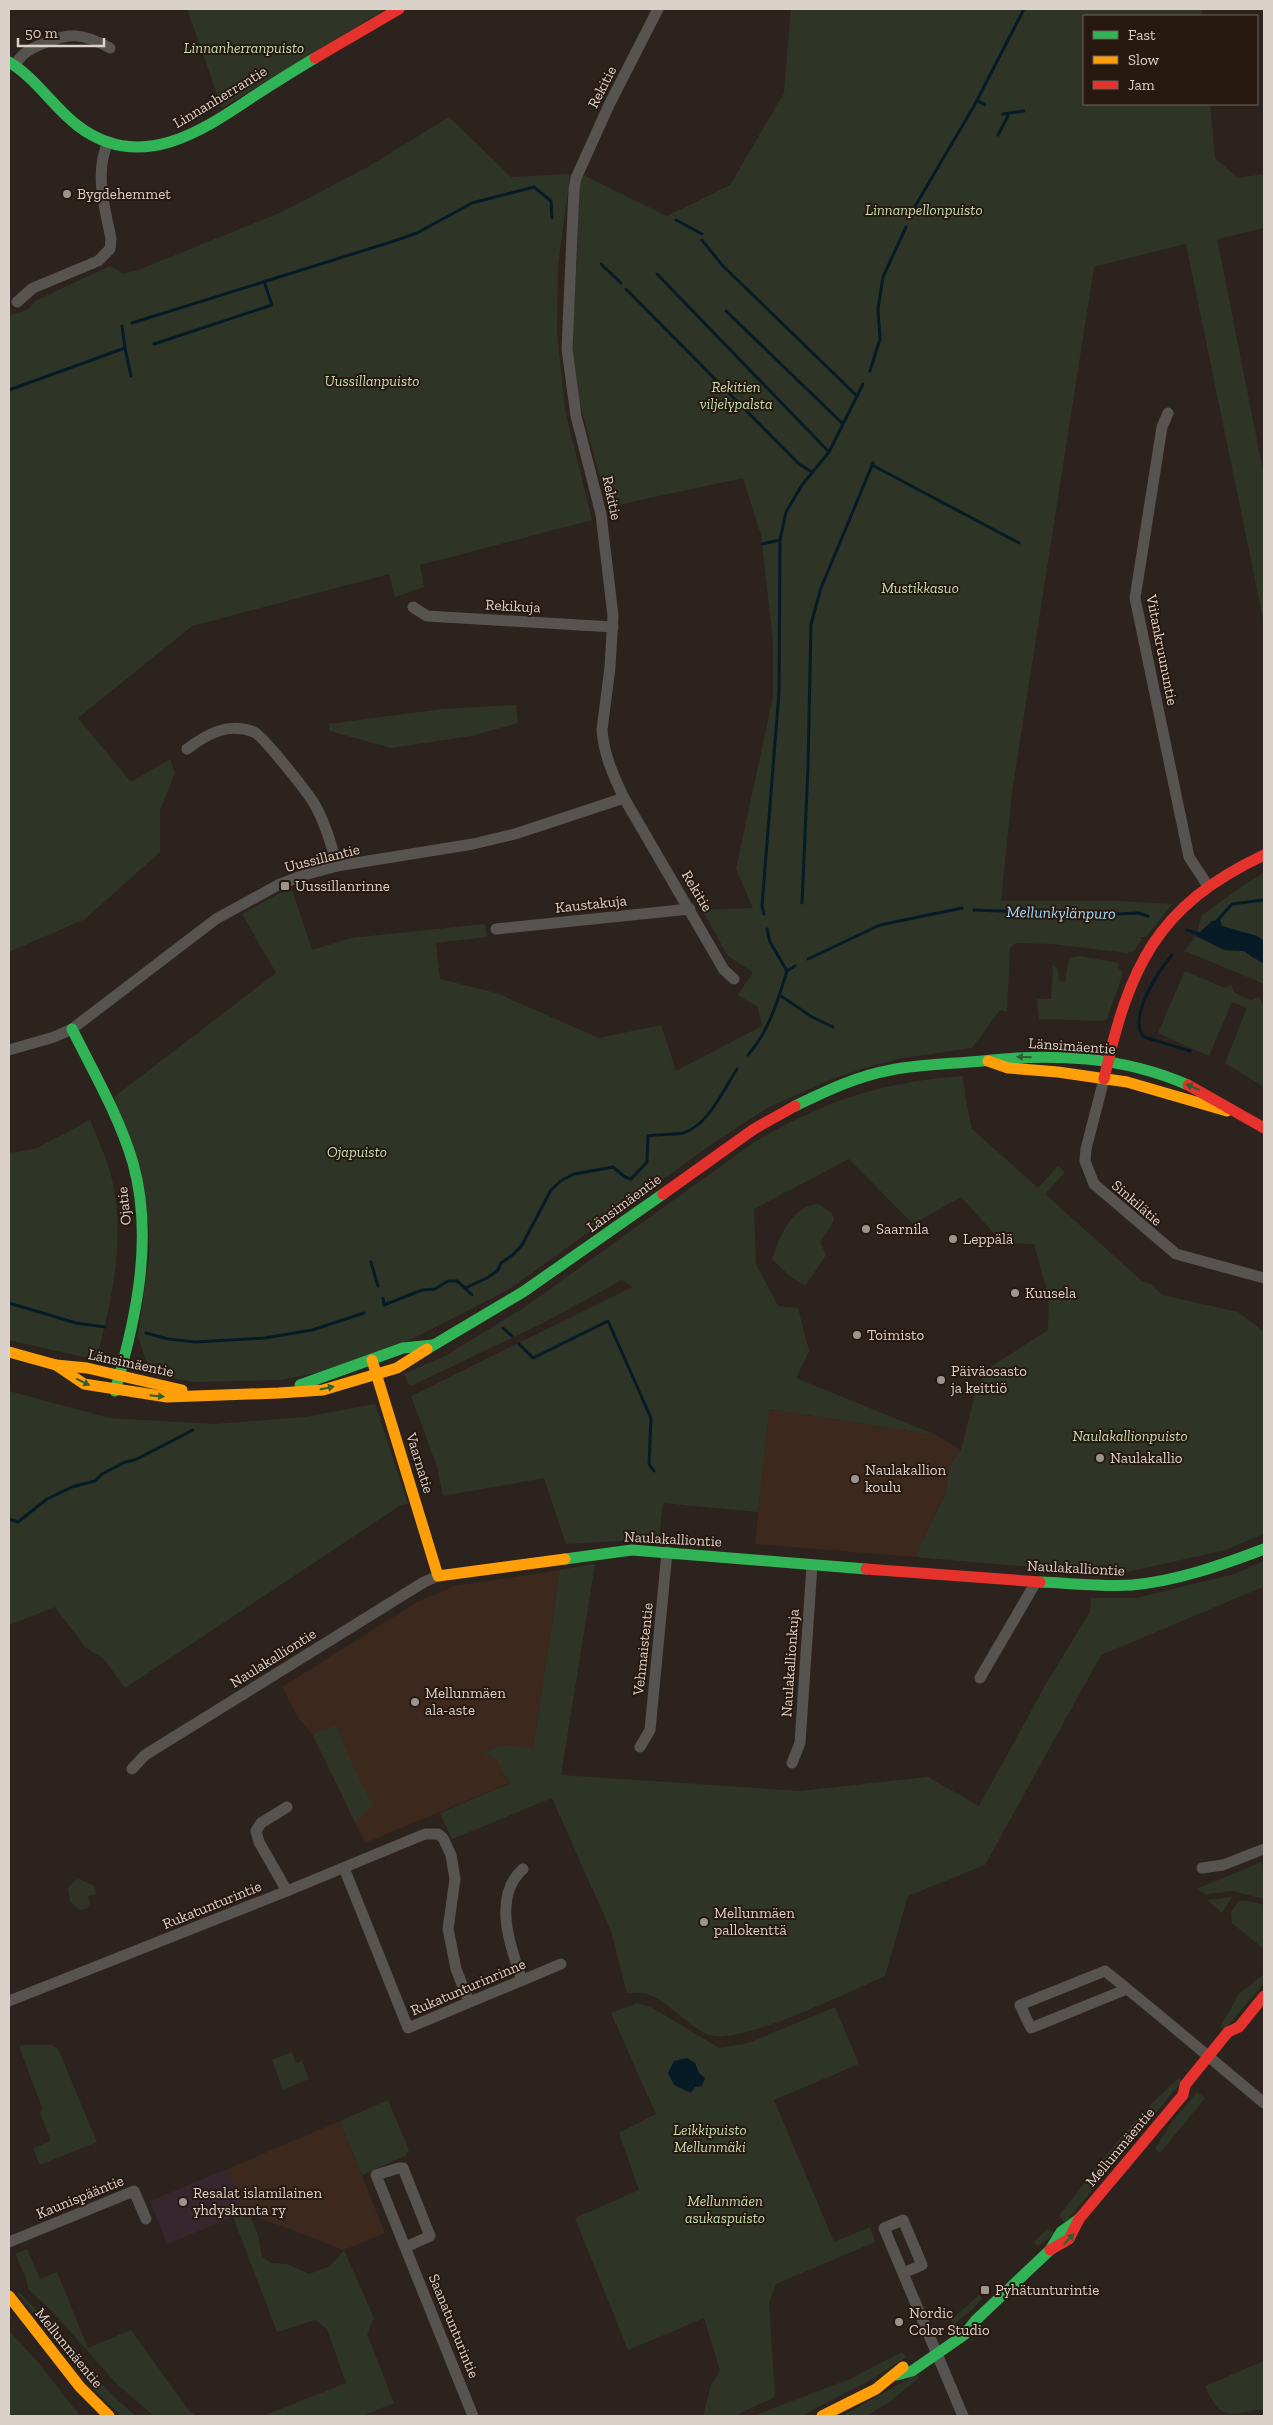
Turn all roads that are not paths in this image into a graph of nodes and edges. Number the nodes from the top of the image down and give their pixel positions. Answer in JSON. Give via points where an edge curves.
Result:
{"nodes":[{"id":1,"x":399,"y":9,"type":"edge"},
{"id":2,"x":658,"y":9,"type":"edge"},
{"id":3,"x":110,"y":48,"type":"dead end"},
{"id":4,"x":12,"y":63,"type":"edge"},
{"id":5,"x":108,"y":142,"type":"junction"},
{"id":6,"x":17,"y":302,"type":"dead end"},
{"id":7,"x":1168,"y":413,"type":"dead end"},
{"id":8,"x":414,"y":607,"type":"dead end"},
{"id":9,"x":613,"y":627,"type":"junction"},
{"id":10,"x":187,"y":749,"type":"dead end"},
{"id":11,"x":624,"y":798,"type":"junction"},
{"id":12,"x":1264,"y":855,"type":"edge"},
{"id":13,"x":338,"y":866,"type":"junction"},
{"id":14,"x":1208,"y":886,"type":"junction"},
{"id":15,"x":690,"y":909,"type":"junction"},
{"id":16,"x":496,"y":929,"type":"dead end"},
{"id":17,"x":734,"y":978,"type":"dead end"},
{"id":18,"x":72,"y":1029,"type":"junction"},
{"id":19,"x":9,"y":1050,"type":"edge"},
{"id":20,"x":987,"y":1061,"type":"junction"},
{"id":21,"x":1108,"y":1061,"type":"junction"},
{"id":22,"x":1104,"y":1079,"type":"junction"},
{"id":23,"x":1234,"y":1112,"type":"junction"},
{"id":24,"x":1264,"y":1128,"type":"edge"},
{"id":25,"x":1264,"y":1278,"type":"edge"},
{"id":26,"x":433,"y":1345,"type":"junction"},
{"id":27,"x":9,"y":1352,"type":"edge"},
{"id":28,"x":372,"y":1360,"type":"junction"},
{"id":29,"x":56,"y":1365,"type":"junction"},
{"id":30,"x":120,"y":1376,"type":"junction"},
{"id":31,"x":376,"y":1376,"type":"junction"},
{"id":32,"x":115,"y":1391,"type":"junction"},
{"id":33,"x":278,"y":1393,"type":"junction"},
{"id":34,"x":198,"y":1395,"type":"junction"},
{"id":35,"x":1264,"y":1549,"type":"edge"},
{"id":36,"x":667,"y":1552,"type":"junction"},
{"id":37,"x":812,"y":1565,"type":"junction"},
{"id":38,"x":438,"y":1576,"type":"junction"},
{"id":39,"x":1036,"y":1582,"type":"junction"},
{"id":40,"x":980,"y":1678,"type":"dead end"},
{"id":41,"x":640,"y":1747,"type":"dead end"},
{"id":42,"x":792,"y":1763,"type":"dead end"},
{"id":43,"x":132,"y":1770,"type":"dead end"},
{"id":44,"x":287,"y":1807,"type":"dead end"},
{"id":45,"x":1264,"y":1849,"type":"edge"},
{"id":46,"x":344,"y":1868,"type":"junction"},
{"id":47,"x":1202,"y":1868,"type":"dead end"},
{"id":48,"x":523,"y":1869,"type":"dead end"},
{"id":49,"x":288,"y":1891,"type":"junction"},
{"id":50,"x":561,"y":1964,"type":"dead end"},
{"id":51,"x":522,"y":1980,"type":"junction"},
{"id":52,"x":1127,"y":1988,"type":"junction"},
{"id":53,"x":1264,"y":1996,"type":"edge"},
{"id":54,"x":9,"y":2001,"type":"edge"},
{"id":55,"x":469,"y":2002,"type":"junction"},
{"id":56,"x":1212,"y":2060,"type":"junction"},
{"id":57,"x":1264,"y":2103,"type":"edge"},
{"id":58,"x":146,"y":2218,"type":"dead end"},
{"id":59,"x":9,"y":2242,"type":"edge"},
{"id":60,"x":406,"y":2247,"type":"junction"},
{"id":61,"x":903,"y":2273,"type":"dead end"},
{"id":62,"x":9,"y":2296,"type":"edge"},
{"id":63,"x":935,"y":2350,"type":"junction"},
{"id":64,"x":109,"y":2416,"type":"edge"},
{"id":65,"x":473,"y":2416,"type":"edge"},
{"id":66,"x":822,"y":2416,"type":"edge"},
{"id":67,"x":963,"y":2416,"type":"edge"}],
"edges":[{"from":1,"to":5,"type":"main road","name":"Linnanherrantie","via":[[183,138],[154,146],[124,146]]},
{"from":2,"to":9,"type":"street","name":"Rekitie","via":[[580,168],[574,189],[567,349],[576,416],[603,528]]},
{"from":3,"to":4,"type":"street","via":[[94,39],[62,35],[28,50]]},
{"from":4,"to":5,"type":"main road","name":"Linnanherrantie","via":[[33,79],[69,119]]},
{"from":5,"to":6,"type":"street","via":[[101,160],[100,178],[110,249],[98,261],[33,288]]},
{"from":7,"to":14,"type":"street","name":"Viitankruununtie","via":[[1162,427],[1135,598],[1188,857]]},
{"from":8,"to":9,"type":"street","name":"Rekikuja","via":[[428,616]]},
{"from":9,"to":11,"type":"street","name":"Rekitie","via":[[602,730],[610,769]]},
{"from":10,"to":13,"type":"street","via":[[207,734],[220,730],[255,733],[315,804]]},
{"from":11,"to":13,"type":"street","name":"Uussillantie","via":[[490,840]]},
{"from":11,"to":15,"type":"street","name":"Rekitie"},
{"from":12,"to":14,"type":"main road"},
{"from":13,"to":18,"type":"street","name":"Uussillantie","via":[[272,888],[216,919]]},
{"from":14,"to":21,"type":"main road","via":[[1171,921],[1139,966],[1122,1005]]},
{"from":15,"to":16,"type":"street","name":"Kaustakuja"},
{"from":15,"to":17,"type":"street","name":"Rekitie","via":[[724,970]]},
{"from":18,"to":19,"type":"street","name":"Uussillantie"},
{"from":18,"to":30,"type":"main road","name":"Ojatie","via":[[124,1134],[137,1184],[141,1235],[138,1283]]},
{"from":21,"to":20,"type":"main road","name":"Länsimäentie","one_way":true,"via":[[1010,1057]]},
{"from":20,"to":22,"type":"main road","name":"Länsimäentie","via":[[1008,1068]]},
{"from":20,"to":26,"type":"main road","name":"Länsimäentie","via":[[920,1066],[886,1079],[834,1089],[790,1108],[754,1129],[510,1302]]},
{"from":21,"to":22,"type":"main road"},
{"from":23,"to":21,"type":"main road","name":"Länsimäentie","one_way":true,"via":[[1203,1091],[1182,1082]]},
{"from":22,"to":23,"type":"main road","name":"Länsimäentie","via":[[1150,1088]]},
{"from":22,"to":25,"type":"street","name":"Sinkilätie","via":[[1086,1149],[1085,1161],[1094,1184],[1176,1254]]},
{"from":23,"to":24,"type":"main road","name":"Länsimäentie"},
{"from":26,"to":28,"type":"main road","name":"Länsimäentie","via":[[403,1348]]},
{"from":26,"to":31,"type":"main road","name":"Länsimäentie","via":[[407,1364]]},
{"from":27,"to":29,"type":"main road","name":"Länsimäentie"},
{"from":28,"to":31,"type":"main road","name":"Vaarnatie"},
{"from":28,"to":33,"type":"main road","name":"Länsimäentie"},
{"from":29,"to":30,"type":"main road","name":"Länsimäentie"},
{"from":29,"to":32,"type":"main road","name":"Länsimäentie","one_way":true,"via":[[84,1384]]},
{"from":30,"to":32,"type":"main road","name":"Ojatie"},
{"from":30,"to":34,"type":"main road","name":"Länsimäentie"},
{"from":33,"to":31,"type":"main road","name":"Länsimäentie","one_way":true,"via":[[323,1390]]},
{"from":31,"to":38,"type":"main road","name":"Vaarnatie"},
{"from":32,"to":34,"type":"main road","name":"Länsimäentie","one_way":true,"via":[[167,1397]]},
{"from":33,"to":34,"type":"main road","name":"Länsimäentie"},
{"from":35,"to":39,"type":"main road","name":"Naulakalliontie","via":[[1228,1563],[1145,1584],[1107,1586]]},
{"from":36,"to":37,"type":"main road","name":"Naulakalliontie"},
{"from":36,"to":38,"type":"main road","name":"Naulakalliontie","via":[[613,1551]]},
{"from":36,"to":41,"type":"street","name":"Vehmaistentie","via":[[650,1730]]},
{"from":37,"to":39,"type":"main road","name":"Naulakalliontie"},
{"from":37,"to":42,"type":"street","name":"Naulakallionkuja","via":[[800,1742]]},
{"from":38,"to":43,"type":"street","name":"Naulakalliontie","via":[[145,1755]]},
{"from":39,"to":40,"type":"street"},
{"from":44,"to":49,"type":"street","via":[[261,1823],[256,1831],[259,1842]]},
{"from":45,"to":47,"type":"street","via":[[1223,1866]]},
{"from":46,"to":49,"type":"street","name":"Rukatunturintie"},
{"from":46,"to":55,"type":"street","name":"Rukatunturinrinne","via":[[408,2028]]},
{"from":46,"to":55,"type":"street","name":"Rukatunturintie","via":[[425,1834],[438,1834],[443,1838],[451,1855],[455,1879],[448,1929],[456,1969]]},
{"from":48,"to":51,"type":"street","via":[[513,1878],[508,1889],[506,1917],[512,1954]]},
{"from":49,"to":54,"type":"street","name":"Rukatunturintie"},
{"from":50,"to":51,"type":"street","name":"Rukatunturinrinne"},
{"from":51,"to":55,"type":"street","name":"Rukatunturinrinne"},
{"from":52,"to":52,"type":"street","via":[[1106,1971],[1020,2004],[1031,2028]]},
{"from":52,"to":56,"type":"street"},
{"from":53,"to":56,"type":"main road","name":"Mellunmäentie","via":[[1239,2027],[1228,2032]]},
{"from":56,"to":57,"type":"street"},
{"from":56,"to":63,"type":"main road","name":"Mellunmäentie","via":[[1185,2085],[1183,2095],[1080,2219],[1070,2238],[1062,2246],[1050,2250],[976,2320],[958,2327]]},
{"from":58,"to":59,"type":"street","name":"Kaunispääntie","via":[[134,2191]]},
{"from":60,"to":60,"type":"street","name":"Saanatunturintie","via":[[376,2175],[399,2168],[403,2169],[430,2236]]},
{"from":60,"to":65,"type":"street","name":"Saanatunturintie"},
{"from":61,"to":63,"type":"street"},
{"from":62,"to":64,"type":"main road","name":"Mellunmäentie","via":[[80,2387]]},
{"from":63,"to":66,"type":"main road","name":"Mellunmäentie","via":[[912,2371],[897,2374]]},
{"from":63,"to":67,"type":"street"}]}
